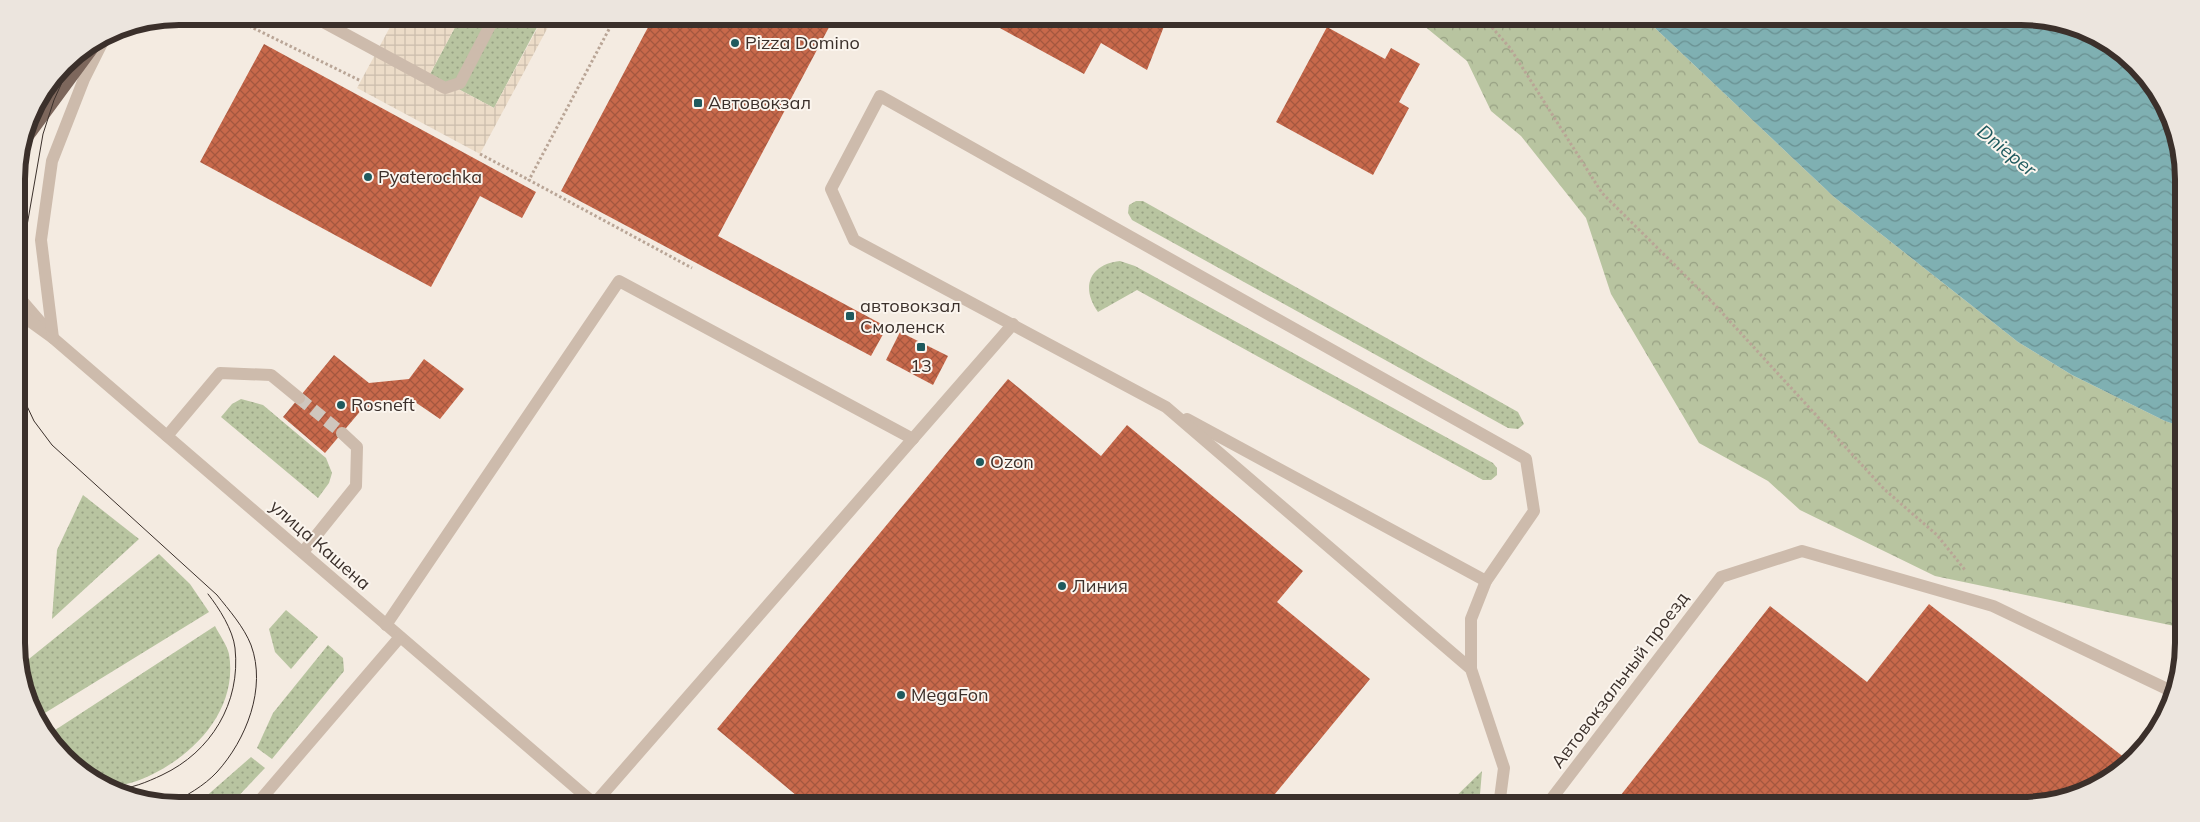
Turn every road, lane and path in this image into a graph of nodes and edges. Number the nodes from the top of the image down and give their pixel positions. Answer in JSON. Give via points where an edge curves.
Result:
{"nodes":[{"id":1,"x":248,"y":25,"type":"edge"},
{"id":2,"x":329,"y":25,"type":"edge"},
{"id":3,"x":490,"y":25,"type":"edge"},
{"id":4,"x":611,"y":25,"type":"edge"},
{"id":5,"x":1490,"y":25,"type":"edge"},
{"id":6,"x":100,"y":47,"type":"edge"},
{"id":7,"x":87,"y":57,"type":"edge"},
{"id":8,"x":361,"y":81,"type":"dead end"},
{"id":9,"x":34,"y":128,"type":"edge"},
{"id":10,"x":480,"y":154,"type":"dead end"},
{"id":11,"x":529,"y":180,"type":"junction"},
{"id":12,"x":692,"y":268,"type":"dead end"},
{"id":13,"x":25,"y":305,"type":"edge"},
{"id":14,"x":25,"y":318,"type":"edge"},
{"id":15,"x":1013,"y":324,"type":"junction"},
{"id":16,"x":53,"y":338,"type":"junction"},
{"id":17,"x":299,"y":398,"type":"tunnel mouth"},
{"id":18,"x":1166,"y":407,"type":"junction"},
{"id":19,"x":342,"y":433,"type":"tunnel mouth"},
{"id":20,"x":167,"y":436,"type":"junction"},
{"id":21,"x":913,"y":439,"type":"junction"},
{"id":22,"x":303,"y":552,"type":"junction"},
{"id":23,"x":1486,"y":580,"type":"junction"},
{"id":24,"x":1993,"y":606,"type":"junction"},
{"id":25,"x":386,"y":625,"type":"junction"},
{"id":26,"x":400,"y":636,"type":"junction"},
{"id":27,"x":1471,"y":669,"type":"junction"},
{"id":28,"x":2168,"y":690,"type":"edge"},
{"id":29,"x":263,"y":797,"type":"edge"},
{"id":30,"x":588,"y":797,"type":"edge"},
{"id":31,"x":602,"y":797,"type":"edge"},
{"id":32,"x":1499,"y":797,"type":"edge"},
{"id":33,"x":1553,"y":797,"type":"edge"}],
"edges":[{"from":1,"to":8,"type":"path"},
{"from":2,"to":3,"type":"street","via":[[445,88],[460,83]]},
{"from":4,"to":11,"type":"path"},
{"from":5,"to":24,"type":"path","via":[[1510,48],[1602,193],[1714,304],[1884,490],[1937,535]]},
{"from":6,"to":16,"type":"street","via":[[52,161],[41,240]]},
{"from":7,"to":9,"type":"main road"},
{"from":10,"to":11,"type":"path"},
{"from":11,"to":12,"type":"path"},
{"from":13,"to":16,"type":"street"},
{"from":14,"to":16,"type":"street","name":"улица Кашена"},
{"from":15,"to":18,"type":"street"},
{"from":15,"to":21,"type":"street"},
{"from":15,"to":23,"type":"street","via":[[854,240],[831,190],[880,96],[1526,459],[1534,511]]},
{"from":16,"to":20,"type":"street","name":"улица Кашена"},
{"from":17,"to":20,"type":"street","via":[[271,375],[220,373]]},
{"from":18,"to":23,"type":"street"},
{"from":18,"to":27,"type":"street"},
{"from":19,"to":22,"type":"street","via":[[357,447],[356,486]]},
{"from":20,"to":22,"type":"street","name":"улица Кашена"},
{"from":21,"to":25,"type":"street","via":[[619,281]]},
{"from":21,"to":31,"type":"street"},
{"from":22,"to":25,"type":"street","name":"улица Кашена"},
{"from":23,"to":27,"type":"street","via":[[1472,619]]},
{"from":24,"to":28,"type":"street"},
{"from":24,"to":33,"type":"street","name":"Автовокзальный проезд","via":[[1802,551],[1721,577]]},
{"from":25,"to":26,"type":"street","name":"улица Кашена"},
{"from":26,"to":29,"type":"street"},
{"from":26,"to":30,"type":"street","name":"улица Кашена"},
{"from":27,"to":32,"type":"street","via":[[1504,768]]}]}
